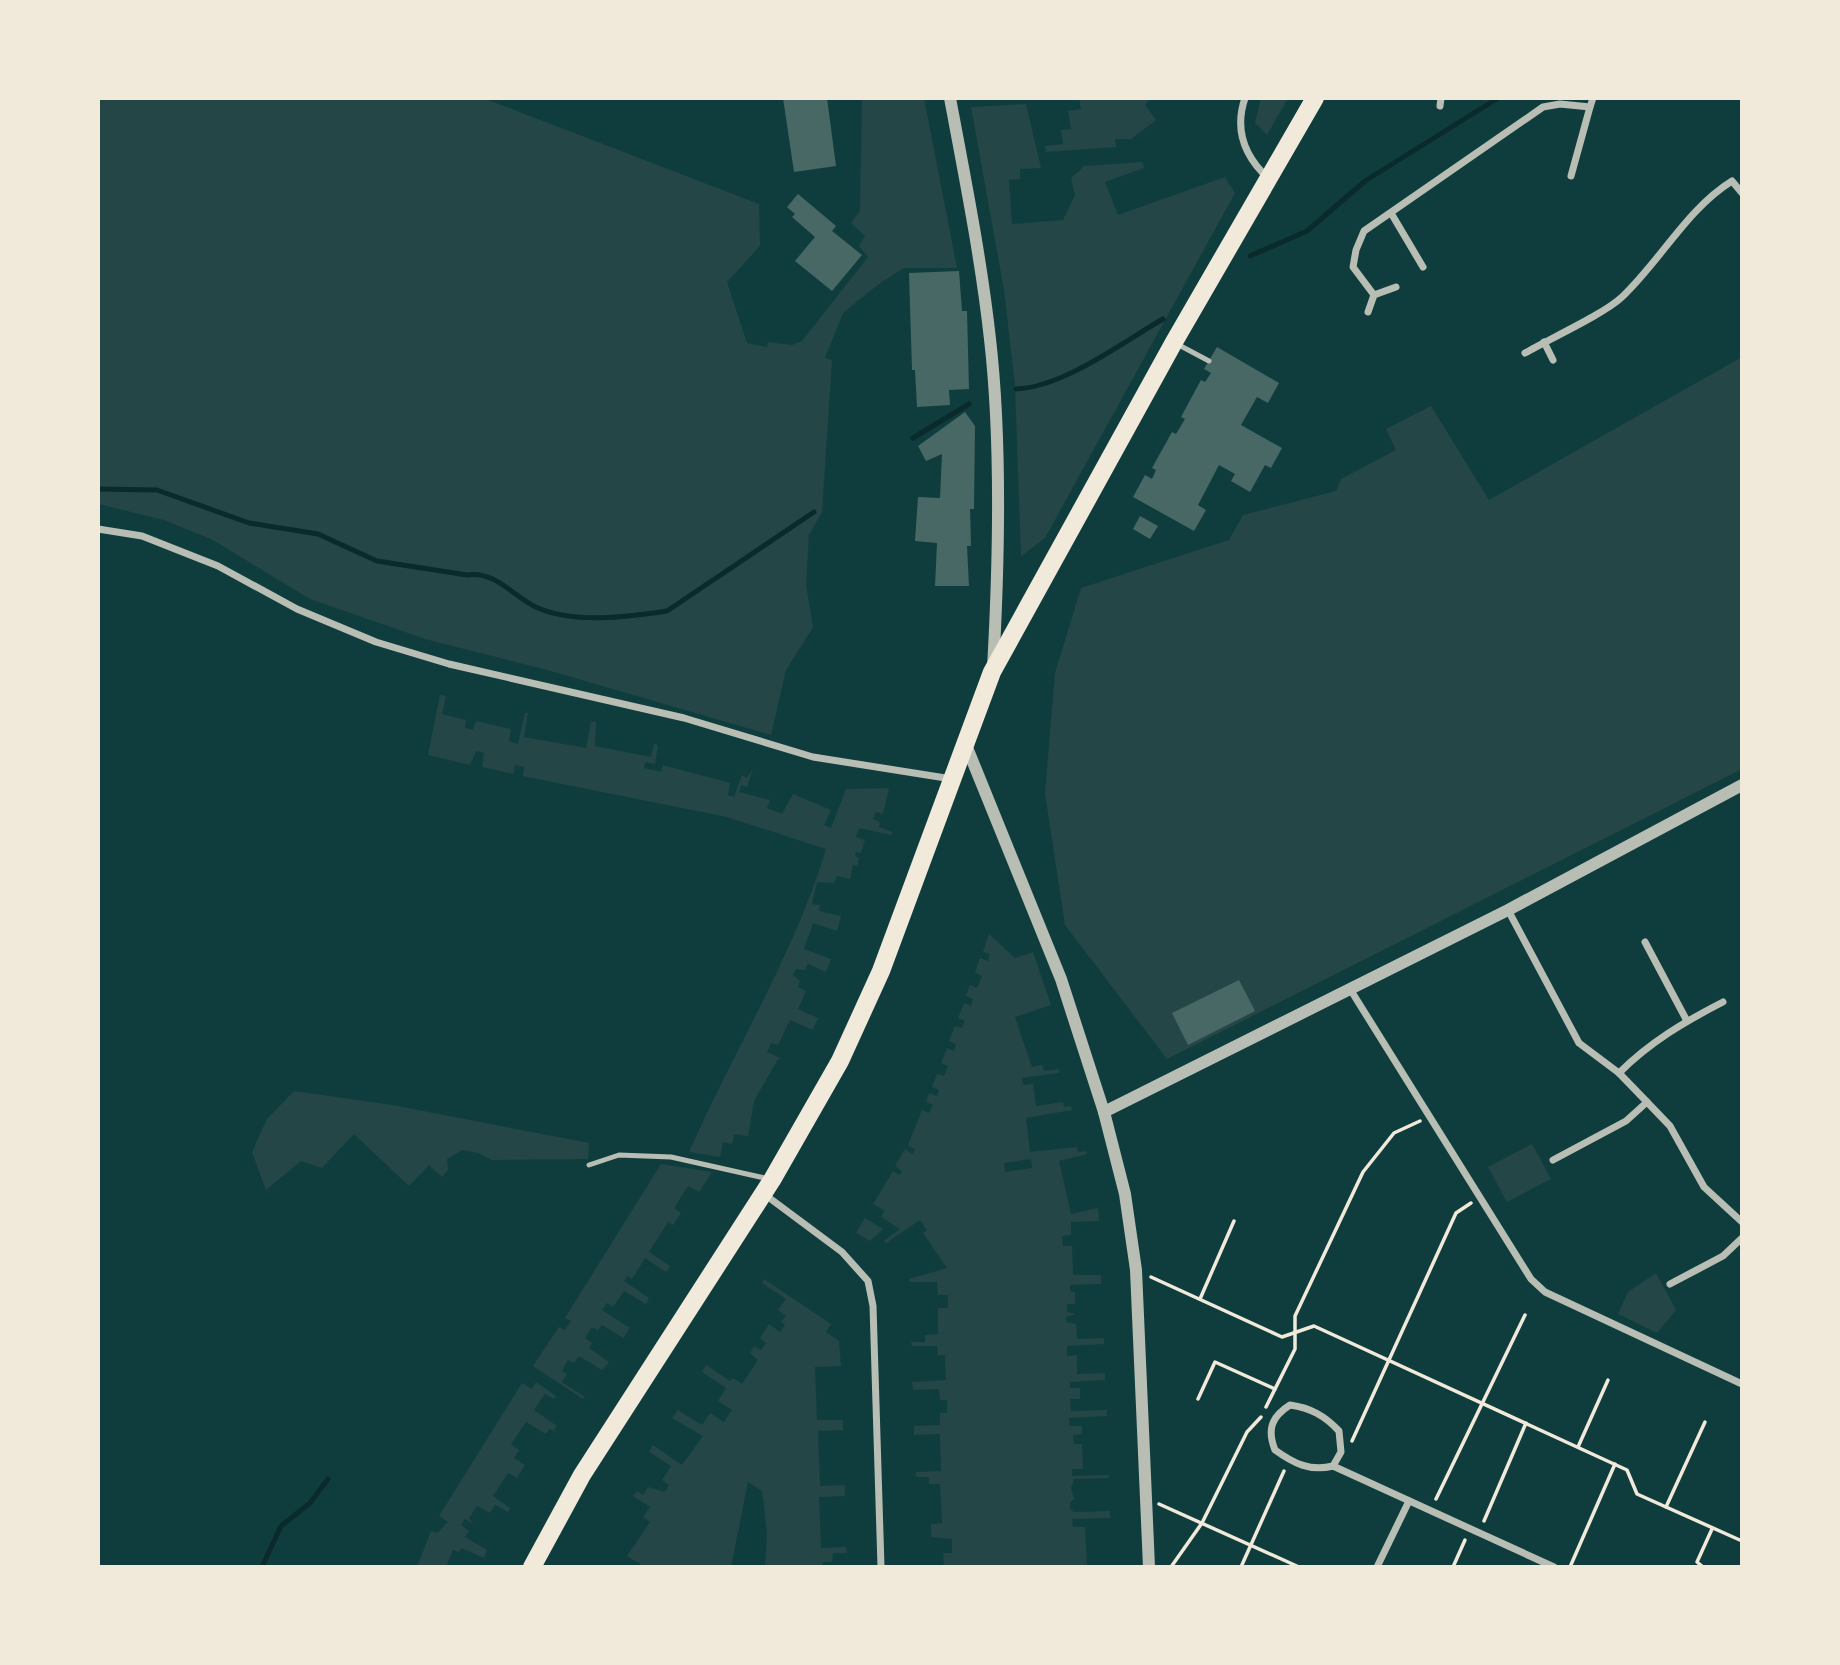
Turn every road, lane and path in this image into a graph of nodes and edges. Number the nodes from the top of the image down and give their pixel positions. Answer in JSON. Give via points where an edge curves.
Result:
{"nodes":[{"id":1,"x":950,"y":98,"type":"edge"},
{"id":2,"x":1245,"y":98,"type":"edge"},
{"id":3,"x":1315,"y":98,"type":"edge"},
{"id":4,"x":1593,"y":98,"type":"edge"},
{"id":5,"x":1590,"y":107,"type":"junction"},
{"id":6,"x":1571,"y":176,"type":"dead end"},
{"id":7,"x":1269,"y":180,"type":"junction"},
{"id":8,"x":1742,"y":193,"type":"edge"},
{"id":9,"x":1391,"y":213,"type":"junction"},
{"id":10,"x":1423,"y":267,"type":"dead end"},
{"id":11,"x":1396,"y":287,"type":"dead end"},
{"id":12,"x":1374,"y":295,"type":"junction"},
{"id":13,"x":1368,"y":312,"type":"dead end"},
{"id":14,"x":1174,"y":342,"type":"junction"},
{"id":15,"x":1544,"y":342,"type":"junction"},
{"id":16,"x":1525,"y":353,"type":"dead end"},
{"id":17,"x":1553,"y":360,"type":"dead end"},
{"id":18,"x":1209,"y":361,"type":"dead end"},
{"id":19,"x":98,"y":529,"type":"edge"},
{"id":20,"x":992,"y":671,"type":"junction"},
{"id":21,"x":966,"y":746,"type":"junction"},
{"id":22,"x":953,"y":779,"type":"junction"},
{"id":23,"x":1742,"y":785,"type":"edge"},
{"id":24,"x":1508,"y":910,"type":"junction"},
{"id":25,"x":1645,"y":942,"type":"dead end"},
{"id":26,"x":1350,"y":989,"type":"junction"},
{"id":27,"x":1723,"y":1003,"type":"dead end"},
{"id":28,"x":1686,"y":1021,"type":"junction"},
{"id":29,"x":1619,"y":1073,"type":"junction"},
{"id":30,"x":1647,"y":1102,"type":"junction"},
{"id":31,"x":1104,"y":1112,"type":"junction"},
{"id":32,"x":1429,"y":1118,"type":"junction"},
{"id":33,"x":1553,"y":1160,"type":"dead end"},
{"id":34,"x":589,"y":1165,"type":"dead end"},
{"id":35,"x":768,"y":1187,"type":"junction"},
{"id":36,"x":1478,"y":1198,"type":"junction"},
{"id":37,"x":1234,"y":1221,"type":"dead end"},
{"id":38,"x":1742,"y":1222,"type":"edge"},
{"id":39,"x":1742,"y":1238,"type":"edge"},
{"id":40,"x":1136,"y":1270,"type":"junction"},
{"id":41,"x":1670,"y":1284,"type":"dead end"},
{"id":42,"x":1200,"y":1299,"type":"junction"},
{"id":43,"x":1525,"y":1315,"type":"dead end"},
{"id":44,"x":1295,"y":1334,"type":"junction"},
{"id":45,"x":1389,"y":1360,"type":"junction"},
{"id":46,"x":1608,"y":1380,"type":"dead end"},
{"id":47,"x":1742,"y":1384,"type":"edge"},
{"id":48,"x":1275,"y":1389,"type":"junction"},
{"id":49,"x":1198,"y":1399,"type":"dead end"},
{"id":50,"x":1485,"y":1404,"type":"junction"},
{"id":51,"x":1704,"y":1422,"type":"dead end"},
{"id":52,"x":1526,"y":1423,"type":"junction"},
{"id":53,"x":1578,"y":1447,"type":"junction"},
{"id":54,"x":1340,"y":1451,"type":"junction"},
{"id":55,"x":1289,"y":1460,"type":"junction"},
{"id":56,"x":1615,"y":1464,"type":"junction"},
{"id":57,"x":1333,"y":1465,"type":"junction"},
{"id":58,"x":1148,"y":1499,"type":"junction"},
{"id":59,"x":1409,"y":1501,"type":"junction"},
{"id":60,"x":1666,"y":1507,"type":"junction"},
{"id":61,"x":1430,"y":1511,"type":"junction"},
{"id":62,"x":1202,"y":1523,"type":"junction"},
{"id":63,"x":1712,"y":1528,"type":"junction"},
{"id":64,"x":1475,"y":1531,"type":"junction"},
{"id":65,"x":1742,"y":1541,"type":"edge"},
{"id":66,"x":1250,"y":1545,"type":"junction"},
{"id":67,"x":532,"y":1567,"type":"edge"},
{"id":68,"x":881,"y":1567,"type":"edge"},
{"id":69,"x":1149,"y":1567,"type":"edge"},
{"id":70,"x":1171,"y":1567,"type":"edge"},
{"id":71,"x":1241,"y":1567,"type":"edge"},
{"id":72,"x":1298,"y":1567,"type":"edge"},
{"id":73,"x":1377,"y":1567,"type":"edge"},
{"id":74,"x":1453,"y":1567,"type":"edge"},
{"id":75,"x":1554,"y":1567,"type":"edge"},
{"id":76,"x":1570,"y":1567,"type":"edge"},
{"id":77,"x":1703,"y":1567,"type":"edge"}],
"edges":[{"from":1,"to":20,"type":"street","via":[[984,293],[994,390],[997,600]]},
{"from":2,"to":7,"type":"street","via":[[1240,120],[1243,143]]},
{"from":3,"to":7,"type":"main road"},
{"from":4,"to":5,"type":"street"},
{"from":5,"to":6,"type":"street"},
{"from":5,"to":9,"type":"street","via":[[1543,107]]},
{"from":7,"to":14,"type":"main road"},
{"from":8,"to":15,"type":"street","via":[[1732,180],[1707,196],[1619,299]]},
{"from":9,"to":10,"type":"street"},
{"from":9,"to":12,"type":"street","via":[[1364,231],[1356,250],[1353,267]]},
{"from":11,"to":12,"type":"street"},
{"from":12,"to":13,"type":"street"},
{"from":14,"to":18,"type":"lane"},
{"from":14,"to":20,"type":"main road"},
{"from":15,"to":16,"type":"street"},
{"from":15,"to":17,"type":"street"},
{"from":19,"to":22,"type":"street","via":[[142,536],[218,566],[297,609],[376,642],[438,661],[702,723],[813,757]]},
{"from":20,"to":21,"type":"main road"},
{"from":21,"to":22,"type":"main road"},
{"from":21,"to":31,"type":"street","via":[[1061,979]]},
{"from":22,"to":35,"type":"main road","via":[[857,1024],[821,1098]]},
{"from":23,"to":24,"type":"street"},
{"from":24,"to":26,"type":"street"},
{"from":24,"to":29,"type":"street","via":[[1579,1043]]},
{"from":25,"to":28,"type":"street"},
{"from":26,"to":31,"type":"street"},
{"from":26,"to":32,"type":"street"},
{"from":27,"to":28,"type":"street"},
{"from":28,"to":29,"type":"street","via":[[1642,1050]]},
{"from":29,"to":30,"type":"street"},
{"from":30,"to":33,"type":"street","via":[[1626,1121]]},
{"from":30,"to":38,"type":"street","via":[[1670,1126],[1704,1186]]},
{"from":31,"to":40,"type":"street","via":[[1125,1194]]},
{"from":32,"to":36,"type":"street"},
{"from":32,"to":44,"type":"path","via":[[1394,1133],[1363,1172],[1295,1316]]},
{"from":34,"to":35,"type":"lane","via":[[620,1155],[671,1157]]},
{"from":35,"to":67,"type":"main road","via":[[582,1475]]},
{"from":35,"to":68,"type":"street","via":[[868,1281],[873,1306]]},
{"from":36,"to":45,"type":"path","via":[[1456,1213]]},
{"from":36,"to":47,"type":"street","via":[[1531,1279],[1545,1292]]},
{"from":37,"to":42,"type":"path"},
{"from":39,"to":41,"type":"street","via":[[1723,1256]]},
{"from":40,"to":42,"type":"path"},
{"from":40,"to":58,"type":"street"},
{"from":42,"to":44,"type":"path","via":[[1282,1337]]},
{"from":43,"to":50,"type":"path"},
{"from":44,"to":45,"type":"path","via":[[1314,1326]]},
{"from":44,"to":48,"type":"path","via":[[1295,1349]]},
{"from":45,"to":50,"type":"path"},
{"from":45,"to":54,"type":"path","via":[[1351,1444]]},
{"from":46,"to":53,"type":"path"},
{"from":48,"to":49,"type":"path","via":[[1215,1362]]},
{"from":48,"to":62,"type":"path","via":[[1247,1432]]},
{"from":50,"to":52,"type":"path"},
{"from":50,"to":61,"type":"path"},
{"from":51,"to":60,"type":"path"},
{"from":52,"to":53,"type":"path"},
{"from":52,"to":64,"type":"path"},
{"from":53,"to":56,"type":"path"},
{"from":54,"to":55,"type":"street","via":[[1339,1430],[1327,1418],[1290,1405],[1273,1419],[1269,1435],[1275,1450]]},
{"from":54,"to":57,"type":"street"},
{"from":55,"to":57,"type":"street","via":[[1320,1469]]},
{"from":55,"to":66,"type":"path"},
{"from":56,"to":60,"type":"path","via":[[1627,1469],[1637,1494]]},
{"from":56,"to":76,"type":"path"},
{"from":57,"to":59,"type":"street"},
{"from":58,"to":62,"type":"path"},
{"from":58,"to":69,"type":"street"},
{"from":59,"to":61,"type":"street"},
{"from":59,"to":73,"type":"street"},
{"from":60,"to":63,"type":"path"},
{"from":61,"to":64,"type":"street"},
{"from":62,"to":66,"type":"path"},
{"from":62,"to":70,"type":"path"},
{"from":63,"to":65,"type":"path"},
{"from":63,"to":77,"type":"path","via":[[1698,1562]]},
{"from":64,"to":74,"type":"path"},
{"from":64,"to":75,"type":"street"},
{"from":66,"to":71,"type":"path"},
{"from":66,"to":72,"type":"path"}]}
